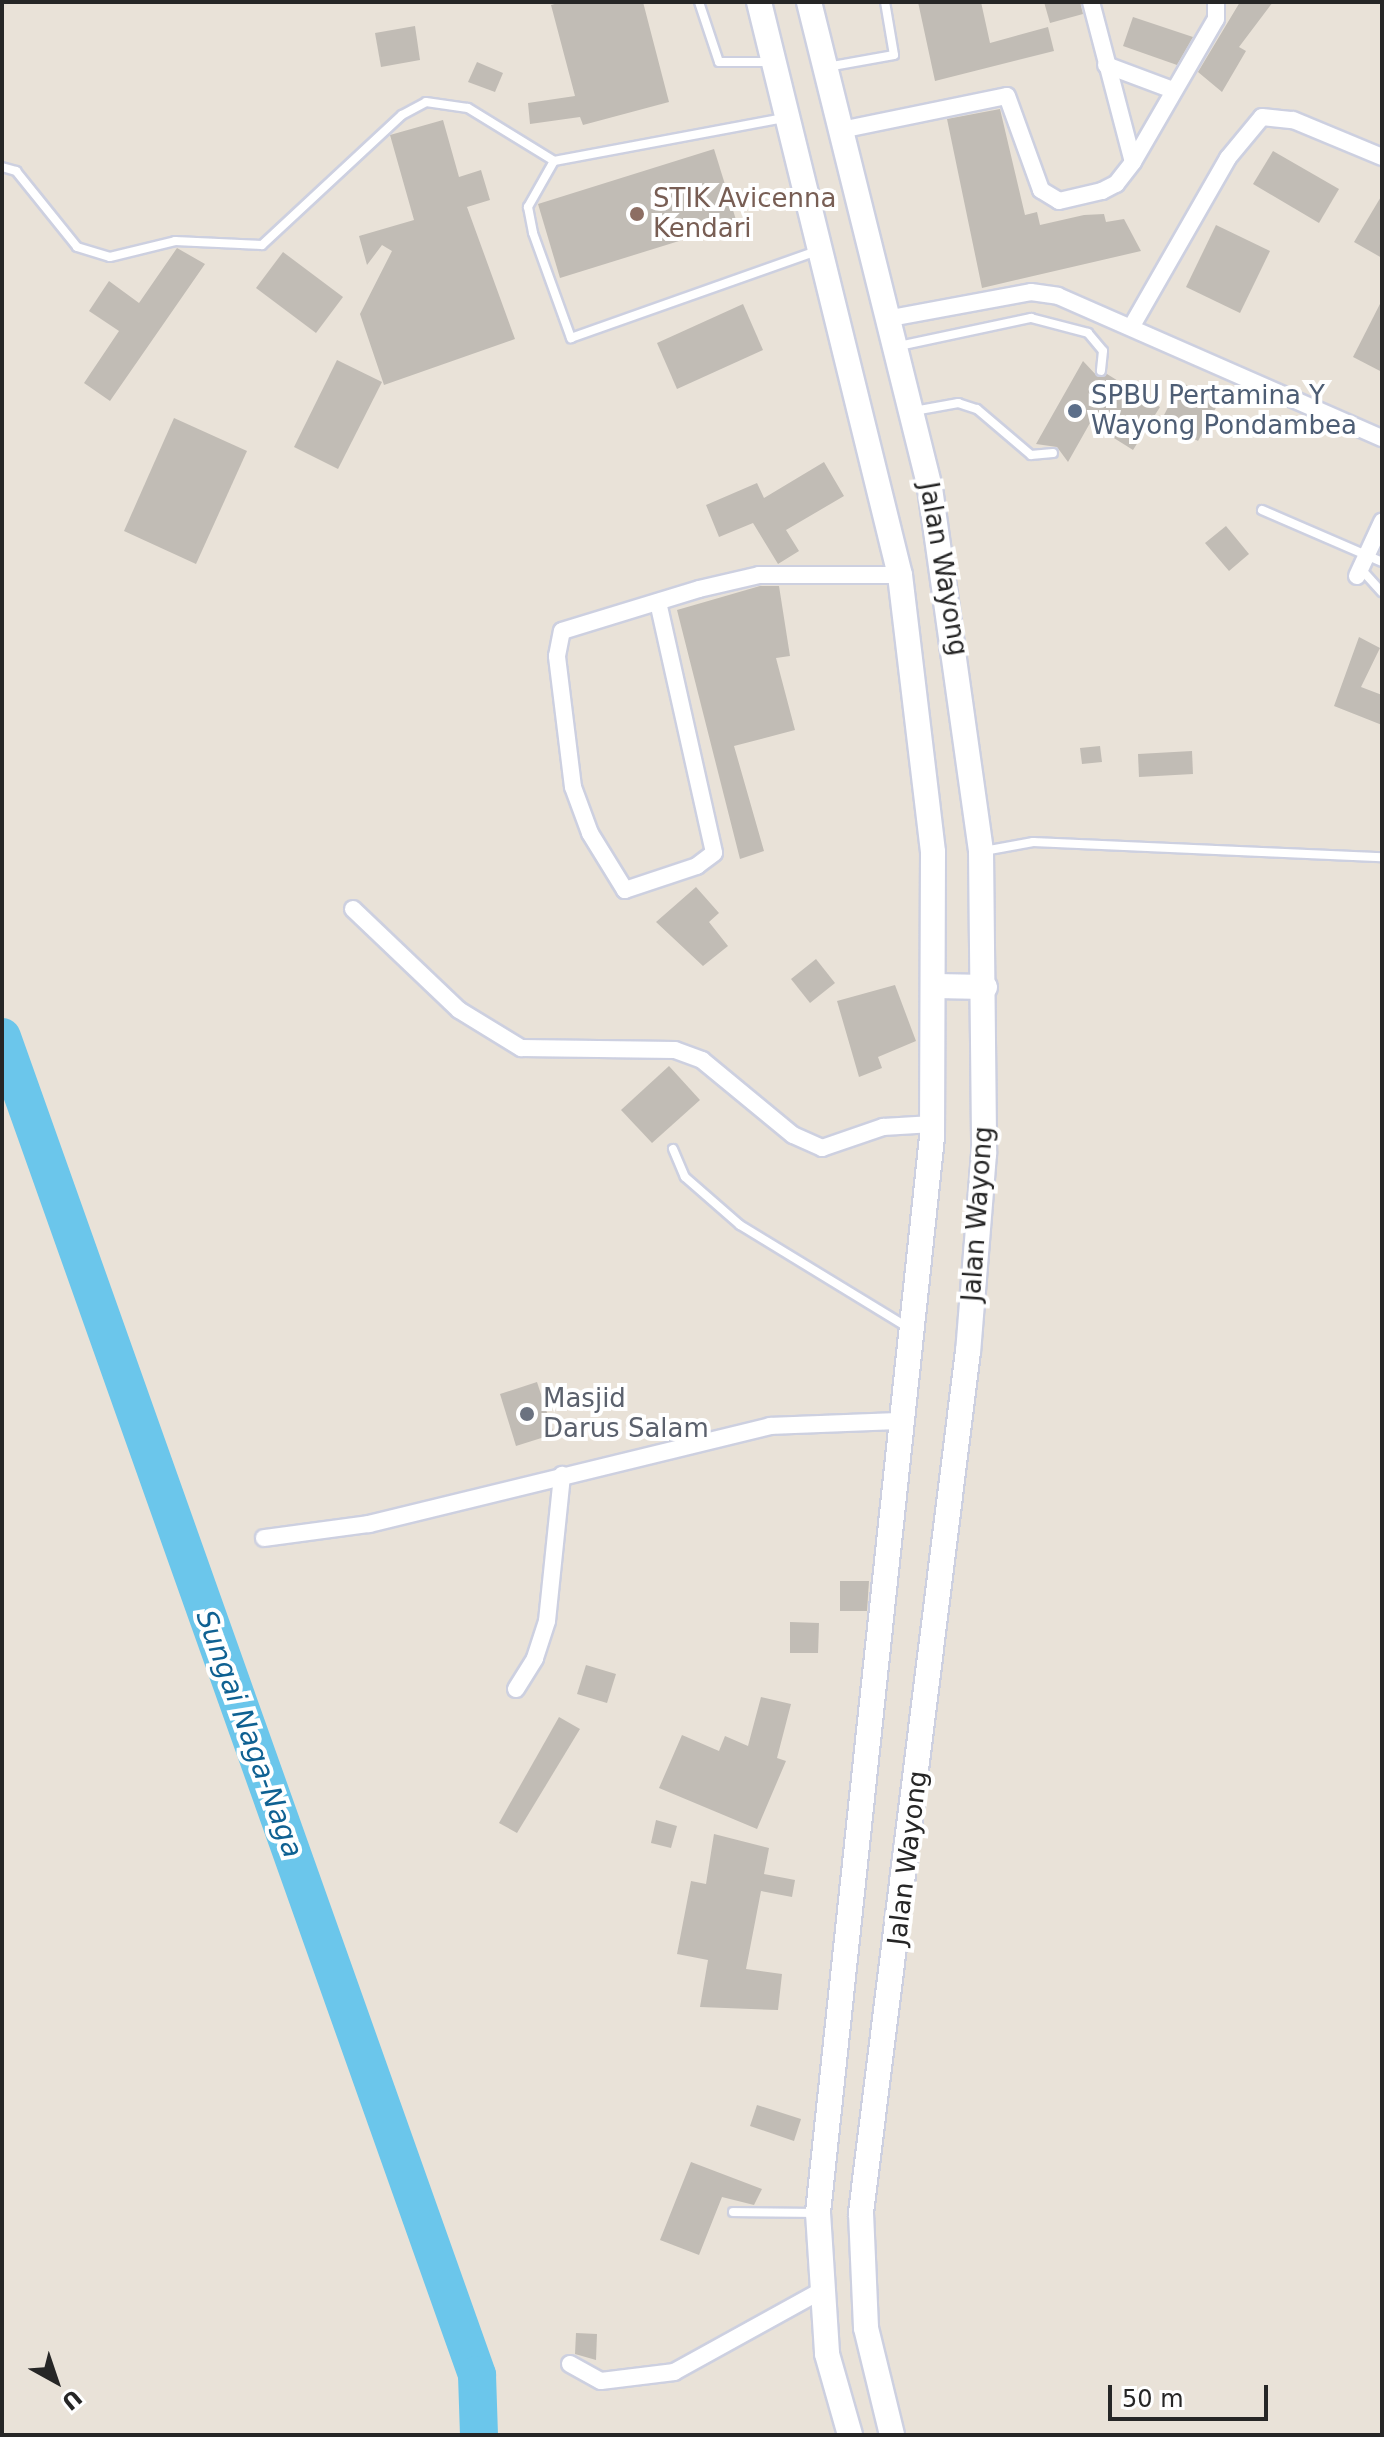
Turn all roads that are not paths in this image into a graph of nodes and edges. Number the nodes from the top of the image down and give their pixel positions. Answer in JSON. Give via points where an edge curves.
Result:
{"nodes":[{"id":1,"x":699,"y":2,"type":"edge"},
{"id":2,"x":759,"y":2,"type":"edge"},
{"id":3,"x":809,"y":2,"type":"edge"},
{"id":4,"x":885,"y":2,"type":"edge"},
{"id":5,"x":1091,"y":2,"type":"edge"},
{"id":6,"x":1216,"y":2,"type":"edge"},
{"id":7,"x":775,"y":62,"type":"junction"},
{"id":8,"x":1106,"y":65,"type":"junction"},
{"id":9,"x":825,"y":67,"type":"junction"},
{"id":10,"x":1173,"y":90,"type":"junction"},
{"id":11,"x":791,"y":116,"type":"junction"},
{"id":12,"x":841,"y":130,"type":"junction"},
{"id":13,"x":1382,"y":157,"type":"edge"},
{"id":14,"x":554,"y":161,"type":"junction"},
{"id":15,"x":1133,"y":162,"type":"junction"},
{"id":16,"x":2,"y":167,"type":"edge"},
{"id":17,"x":819,"y":250,"type":"junction"},
{"id":18,"x":891,"y":318,"type":"junction"},
{"id":19,"x":1133,"y":324,"type":"junction"},
{"id":20,"x":898,"y":346,"type":"junction"},
{"id":21,"x":1101,"y":371,"type":"dead end"},
{"id":22,"x":913,"y":411,"type":"junction"},
{"id":23,"x":1382,"y":438,"type":"edge"},
{"id":24,"x":1053,"y":453,"type":"dead end"},
{"id":25,"x":1262,"y":510,"type":"dead end"},
{"id":26,"x":1382,"y":522,"type":"edge"},
{"id":27,"x":1367,"y":565,"type":"edge"},
{"id":28,"x":900,"y":575,"type":"junction"},
{"id":29,"x":1382,"y":592,"type":"edge"},
{"id":30,"x":658,"y":602,"type":"junction"},
{"id":31,"x":981,"y":851,"type":"junction"},
{"id":32,"x":1382,"y":857,"type":"edge"},
{"id":33,"x":353,"y":909,"type":"dead end"},
{"id":34,"x":936,"y":986,"type":"junction"},
{"id":35,"x":985,"y":987,"type":"junction"},
{"id":36,"x":933,"y":1124,"type":"junction"},
{"id":37,"x":673,"y":1149,"type":"dead end"},
{"id":38,"x":913,"y":1330,"type":"junction"},
{"id":39,"x":903,"y":1421,"type":"junction"},
{"id":40,"x":562,"y":1475,"type":"junction"},
{"id":41,"x":264,"y":1538,"type":"dead end"},
{"id":42,"x":516,"y":1689,"type":"dead end"},
{"id":43,"x":733,"y":2212,"type":"dead end"},
{"id":44,"x":818,"y":2213,"type":"junction"},
{"id":45,"x":819,"y":2292,"type":"junction"},
{"id":46,"x":570,"y":2364,"type":"dead end"},
{"id":47,"x":850,"y":2435,"type":"edge"},
{"id":48,"x":892,"y":2435,"type":"edge"}],
"edges":[{"from":1,"to":7,"type":"lane","via":[[719,62]]},
{"from":2,"to":7,"type":"main road","name":"Jalan Wayong"},
{"from":3,"to":9,"type":"main road","name":"Jalan Wayong"},
{"from":4,"to":9,"type":"lane","via":[[894,55]]},
{"from":5,"to":8,"type":"street"},
{"from":6,"to":10,"type":"street","via":[[1216,19]]},
{"from":7,"to":11,"type":"main road","name":"Jalan Wayong"},
{"from":8,"to":10,"type":"street"},
{"from":8,"to":15,"type":"street"},
{"from":9,"to":12,"type":"main road","name":"Jalan Wayong"},
{"from":10,"to":15,"type":"street"},
{"from":11,"to":14,"type":"lane"},
{"from":11,"to":17,"type":"main road","name":"Jalan Wayong"},
{"from":12,"to":15,"type":"street","via":[[997,94],[1011,101],[1034,182],[1049,198],[1102,191],[1116,184]]},
{"from":12,"to":18,"type":"main road","name":"Jalan Wayong"},
{"from":13,"to":19,"type":"street","via":[[1293,120],[1262,117],[1228,158]]},
{"from":14,"to":16,"type":"lane","via":[[468,108],[426,102],[402,115],[262,245],[175,241],[110,257],[77,247],[16,171]]},
{"from":14,"to":17,"type":"lane","via":[[528,207],[564,334],[571,338]]},
{"from":17,"to":28,"type":"main road","name":"Jalan Wayong"},
{"from":18,"to":19,"type":"street","via":[[1031,292]]},
{"from":18,"to":20,"type":"main road","name":"Jalan Wayong"},
{"from":19,"to":23,"type":"street"},
{"from":20,"to":21,"type":"lane","via":[[1031,318],[1088,333],[1103,351]]},
{"from":20,"to":22,"type":"main road","name":"Jalan Wayong"},
{"from":22,"to":24,"type":"lane","via":[[958,403],[977,409],[1031,455]]},
{"from":22,"to":31,"type":"main road","name":"Jalan Wayong","via":[[959,665]]},
{"from":25,"to":27,"type":"lane"},
{"from":26,"to":27,"type":"street"},
{"from":27,"to":29,"type":"lane"},
{"from":28,"to":30,"type":"street","via":[[774,574]]},
{"from":28,"to":34,"type":"main road","name":"Jalan Wayong","via":[[926,768]]},
{"from":30,"to":30,"type":"street","via":[[714,853],[670,878],[625,890],[579,809],[557,638],[572,627]]},
{"from":31,"to":32,"type":"lane","via":[[1033,842]]},
{"from":31,"to":35,"type":"main road","name":"Jalan Wayong"},
{"from":33,"to":36,"type":"street","via":[[459,1010],[521,1048],[675,1050],[713,1067],[793,1135],[822,1148],[883,1127]]},
{"from":34,"to":35,"type":"main road"},
{"from":34,"to":36,"type":"main road","name":"Jalan Wayong"},
{"from":35,"to":48,"type":"main road","name":"Jalan Wayong","via":[[984,1154],[968,1351],[861,2213],[866,2328]]},
{"from":36,"to":38,"type":"main road","name":"Jalan Wayong"},
{"from":37,"to":38,"type":"lane","via":[[685,1177],[740,1225]]},
{"from":38,"to":39,"type":"main road","name":"Jalan Wayong"},
{"from":39,"to":40,"type":"street","via":[[770,1426]]},
{"from":39,"to":44,"type":"main road","name":"Jalan Wayong"},
{"from":40,"to":41,"type":"street","via":[[369,1524]]},
{"from":40,"to":42,"type":"street","via":[[547,1621],[535,1658]]},
{"from":43,"to":44,"type":"lane"},
{"from":44,"to":45,"type":"main road","name":"Jalan Wayong"},
{"from":45,"to":46,"type":"street","via":[[674,2372],[601,2381]]},
{"from":45,"to":47,"type":"main road","name":"Jalan Wayong","via":[[827,2354]]}]}
